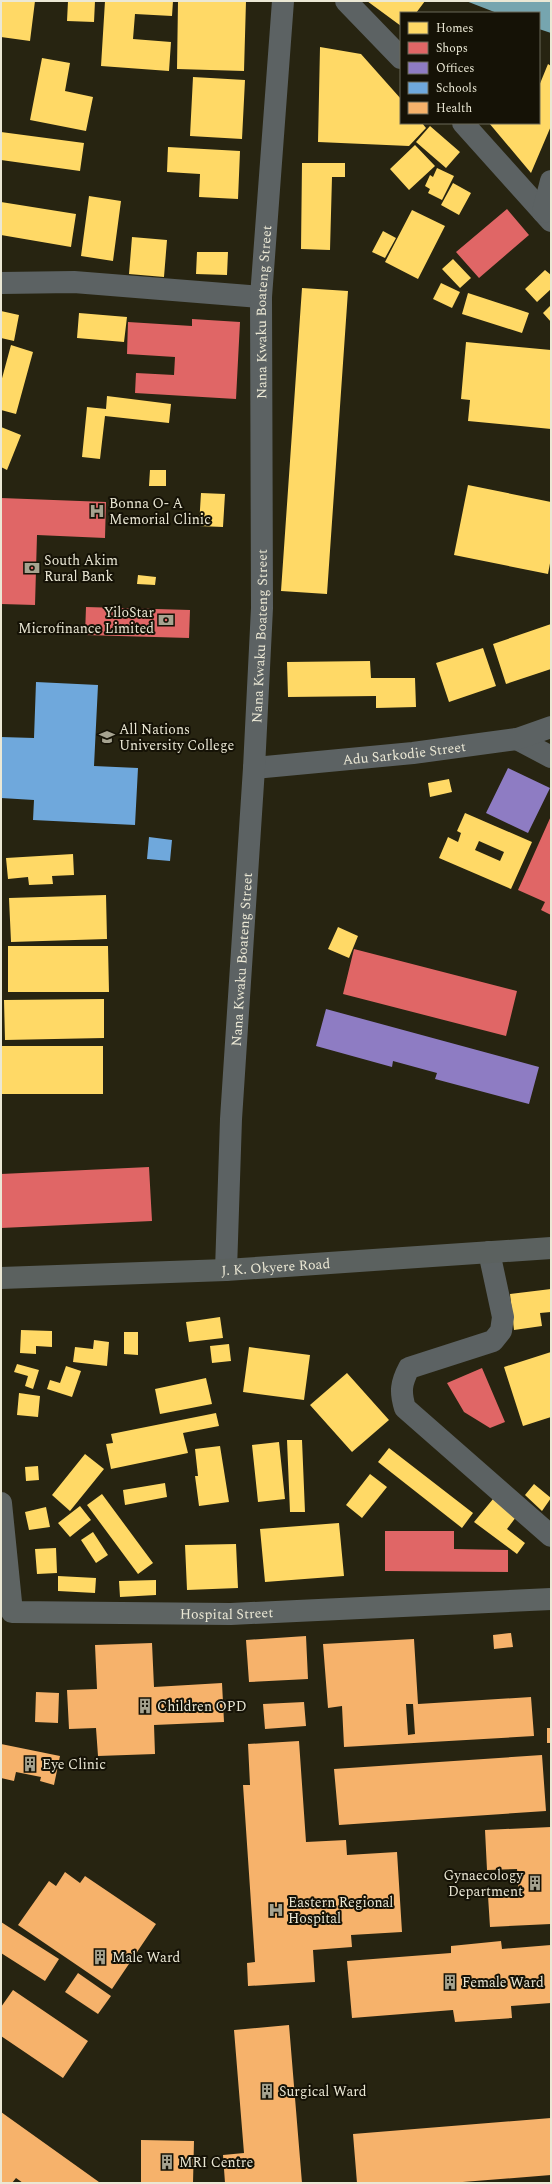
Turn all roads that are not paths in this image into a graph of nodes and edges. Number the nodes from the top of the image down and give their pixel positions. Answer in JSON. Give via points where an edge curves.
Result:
{"nodes":[{"id":1,"x":283,"y":1,"type":"edge"},
{"id":2,"x":346,"y":1,"type":"edge"},
{"id":3,"x":400,"y":57,"type":"edge"},
{"id":4,"x":463,"y":124,"type":"edge"},
{"id":5,"x":551,"y":181,"type":"edge"},
{"id":6,"x":547,"y":216,"type":"edge"},
{"id":7,"x":1,"y":283,"type":"edge"},
{"id":8,"x":261,"y":296,"type":"junction"},
{"id":9,"x":551,"y":727,"type":"edge"},
{"id":10,"x":517,"y":739,"type":"junction"},
{"id":11,"x":551,"y":757,"type":"edge"},
{"id":12,"x":254,"y":768,"type":"junction"},
{"id":13,"x":551,"y":1248,"type":"edge"},
{"id":14,"x":489,"y":1252,"type":"junction"},
{"id":15,"x":226,"y":1270,"type":"junction"},
{"id":16,"x":1,"y":1278,"type":"edge"},
{"id":17,"x":1,"y":1503,"type":"edge"},
{"id":18,"x":551,"y":1536,"type":"edge"},
{"id":19,"x":551,"y":1599,"type":"edge"}],
"edges":[{"from":1,"to":8,"type":"street","name":"Nana Kwaku Boateng Street"},
{"from":2,"to":3,"type":"street"},
{"from":4,"to":6,"type":"street"},
{"from":5,"to":6,"type":"street"},
{"from":7,"to":8,"type":"street","via":[[74,282]]},
{"from":8,"to":12,"type":"street","name":"Nana Kwaku Boateng Street","via":[[262,608]]},
{"from":9,"to":10,"type":"street","name":"Adu Sarkodie Street"},
{"from":10,"to":11,"type":"street"},
{"from":10,"to":12,"type":"street","name":"Adu Sarkodie Street","via":[[413,753]]},
{"from":12,"to":15,"type":"street","name":"Nana Kwaku Boateng Street","via":[[231,1119]]},
{"from":13,"to":14,"type":"main road","name":"J. K. Okyere Road"},
{"from":14,"to":15,"type":"main road","name":"J. K. Okyere Road"},
{"from":14,"to":18,"type":"street","via":[[503,1317],[501,1331],[493,1341],[409,1368],[402,1381],[401,1396],[405,1408]]},
{"from":15,"to":16,"type":"main road","name":"J. K. Okyere Road"},
{"from":17,"to":19,"type":"street","name":"Hospital Street","via":[[12,1612],[231,1614]]}]}
